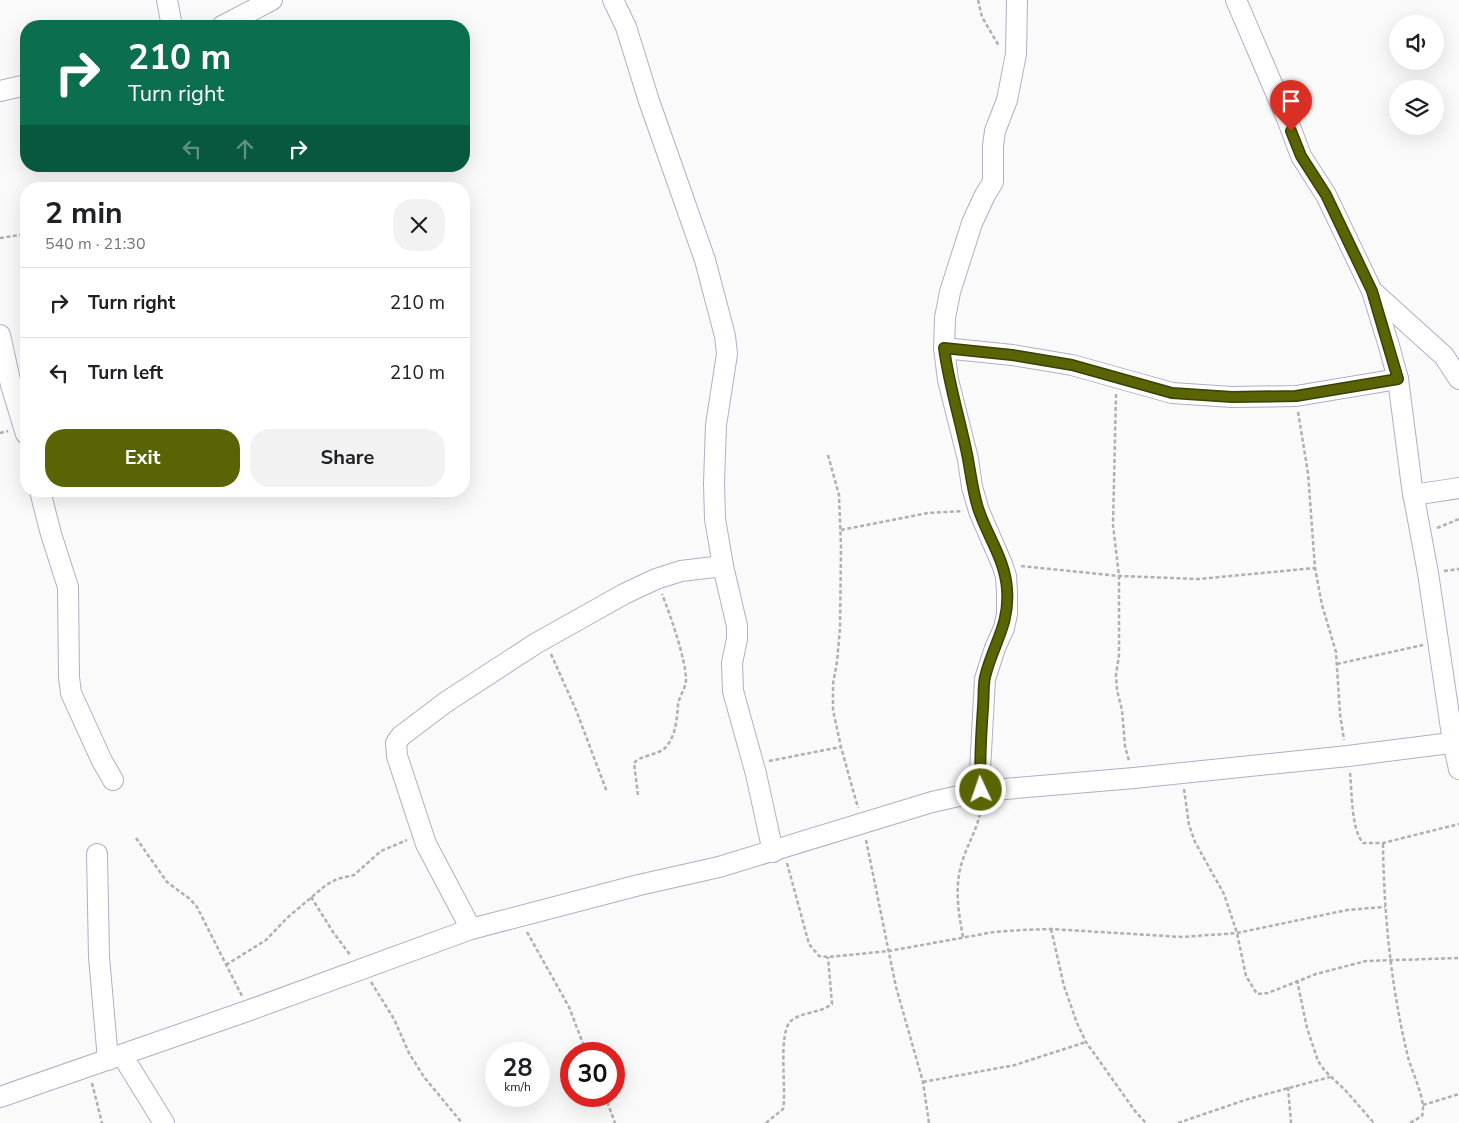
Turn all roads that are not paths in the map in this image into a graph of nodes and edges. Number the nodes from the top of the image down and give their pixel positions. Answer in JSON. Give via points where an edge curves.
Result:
{"nodes":[{"id":1,"x":167,"y":0,"type":"edge"},
{"id":2,"x":272,"y":0,"type":"edge"},
{"id":3,"x":613,"y":0,"type":"edge"},
{"id":4,"x":1017,"y":0,"type":"edge"},
{"id":5,"x":1236,"y":0,"type":"edge"},
{"id":6,"x":171,"y":20,"type":"edge"},
{"id":7,"x":234,"y":20,"type":"edge"},
{"id":8,"x":20,"y":87,"type":"edge"},
{"id":9,"x":0,"y":92,"type":"edge"},
{"id":10,"x":1372,"y":291,"type":"junction"},
{"id":11,"x":0,"y":335,"type":"edge"},
{"id":12,"x":944,"y":348,"type":"junction"},
{"id":13,"x":1398,"y":379,"type":"junction"},
{"id":14,"x":1459,"y":380,"type":"edge"},
{"id":15,"x":20,"y":414,"type":"edge"},
{"id":16,"x":1459,"y":488,"type":"edge"},
{"id":17,"x":1414,"y":496,"type":"junction"},
{"id":18,"x":42,"y":497,"type":"edge"},
{"id":19,"x":723,"y":566,"type":"junction"},
{"id":20,"x":1456,"y":742,"type":"edge"},
{"id":21,"x":1459,"y":768,"type":"edge"},
{"id":22,"x":113,"y":780,"type":"dead end"},
{"id":23,"x":981,"y":790,"type":"junction"},
{"id":24,"x":778,"y":850,"type":"junction"},
{"id":25,"x":97,"y":854,"type":"dead end"},
{"id":26,"x":471,"y":929,"type":"junction"},
{"id":27,"x":115,"y":1057,"type":"junction"},
{"id":28,"x":0,"y":1097,"type":"edge"},
{"id":29,"x":164,"y":1123,"type":"edge"}],
"edges":[{"from":1,"to":6,"type":"street"},
{"from":2,"to":7,"type":"street"},
{"from":3,"to":19,"type":"street","via":[[626,27],[704,260],[725,336],[727,354],[716,426],[714,483],[715,519]]},
{"from":4,"to":12,"type":"street","via":[[1016,54],[995,131],[993,182],[972,223],[946,305]]},
{"from":5,"to":10,"type":"street","via":[[1301,156],[1326,195]]},
{"from":8,"to":9,"type":"street"},
{"from":10,"to":13,"type":"street"},
{"from":10,"to":14,"type":"street","via":[[1444,356]]},
{"from":11,"to":15,"type":"street"},
{"from":12,"to":13,"type":"street","via":[[1064,363],[1172,393],[1232,397],[1296,396]]},
{"from":12,"to":23,"type":"street","via":[[948,380],[978,510],[1006,576],[1007,614],[985,679]]},
{"from":13,"to":17,"type":"street"},
{"from":16,"to":17,"type":"street"},
{"from":17,"to":20,"type":"street"},
{"from":18,"to":22,"type":"street","via":[[68,587],[71,694]]},
{"from":19,"to":24,"type":"street","via":[[737,626],[732,663],[733,691]]},
{"from":19,"to":26,"type":"street","via":[[681,571],[624,594],[544,639],[446,702],[396,743],[397,756],[422,834],[434,863]]},
{"from":20,"to":21,"type":"street"},
{"from":20,"to":23,"type":"street","via":[[1134,778]]},
{"from":23,"to":24,"type":"street"},
{"from":24,"to":26,"type":"street","via":[[719,868],[639,885]]},
{"from":25,"to":27,"type":"street","via":[[99,957]]},
{"from":26,"to":27,"type":"street"},
{"from":27,"to":28,"type":"street"},
{"from":27,"to":29,"type":"street"}]}
